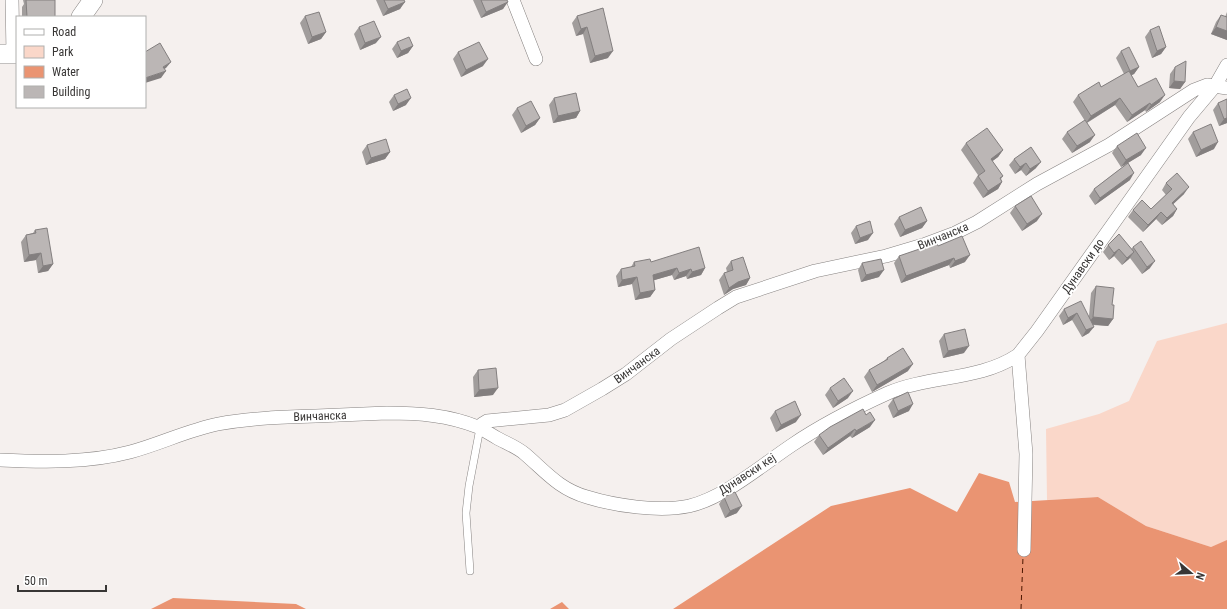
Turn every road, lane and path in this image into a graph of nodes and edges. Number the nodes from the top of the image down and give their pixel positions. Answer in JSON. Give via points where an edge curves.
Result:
{"nodes":[{"id":1,"x":12,"y":0,"type":"edge"},
{"id":2,"x":93,"y":0,"type":"edge"},
{"id":3,"x":513,"y":0,"type":"edge"},
{"id":4,"x":82,"y":16,"type":"edge"},
{"id":5,"x":10,"y":54,"type":"edge"},
{"id":6,"x":536,"y":59,"type":"dead end"},
{"id":7,"x":1227,"y":65,"type":"edge"},
{"id":8,"x":1221,"y":87,"type":"edge"},
{"id":9,"x":1018,"y":355,"type":"junction"},
{"id":10,"x":480,"y":428,"type":"junction"},
{"id":11,"x":0,"y":460,"type":"edge"},
{"id":12,"x":1024,"y":550,"type":"dead end"},
{"id":13,"x":470,"y":571,"type":"dead end"}],
"edges":[{"from":1,"to":5,"type":"street"},
{"from":2,"to":4,"type":"street"},
{"from":3,"to":6,"type":"street"},
{"from":7,"to":8,"type":"street","name":"Дунавски до"},
{"from":8,"to":9,"type":"street","name":"Дунавски до","via":[[1206,98],[1189,117]]},
{"from":8,"to":10,"type":"street","name":"Винчанска","via":[[1207,85],[1194,90],[1108,144],[955,233],[923,246],[815,271],[736,297],[677,335],[608,386],[565,410],[487,421]]},
{"from":9,"to":10,"type":"street","name":"Дунавски кеј","via":[[988,369],[914,384],[888,393],[795,443],[732,487],[687,506],[639,507],[582,495],[560,486],[522,452]]},
{"from":9,"to":12,"type":"street","via":[[1026,454]]},
{"from":10,"to":11,"type":"street","name":"Винчанска","via":[[424,414],[272,418],[201,428],[128,453],[76,461]]},
{"from":10,"to":13,"type":"lane","via":[[466,513]]}]}
